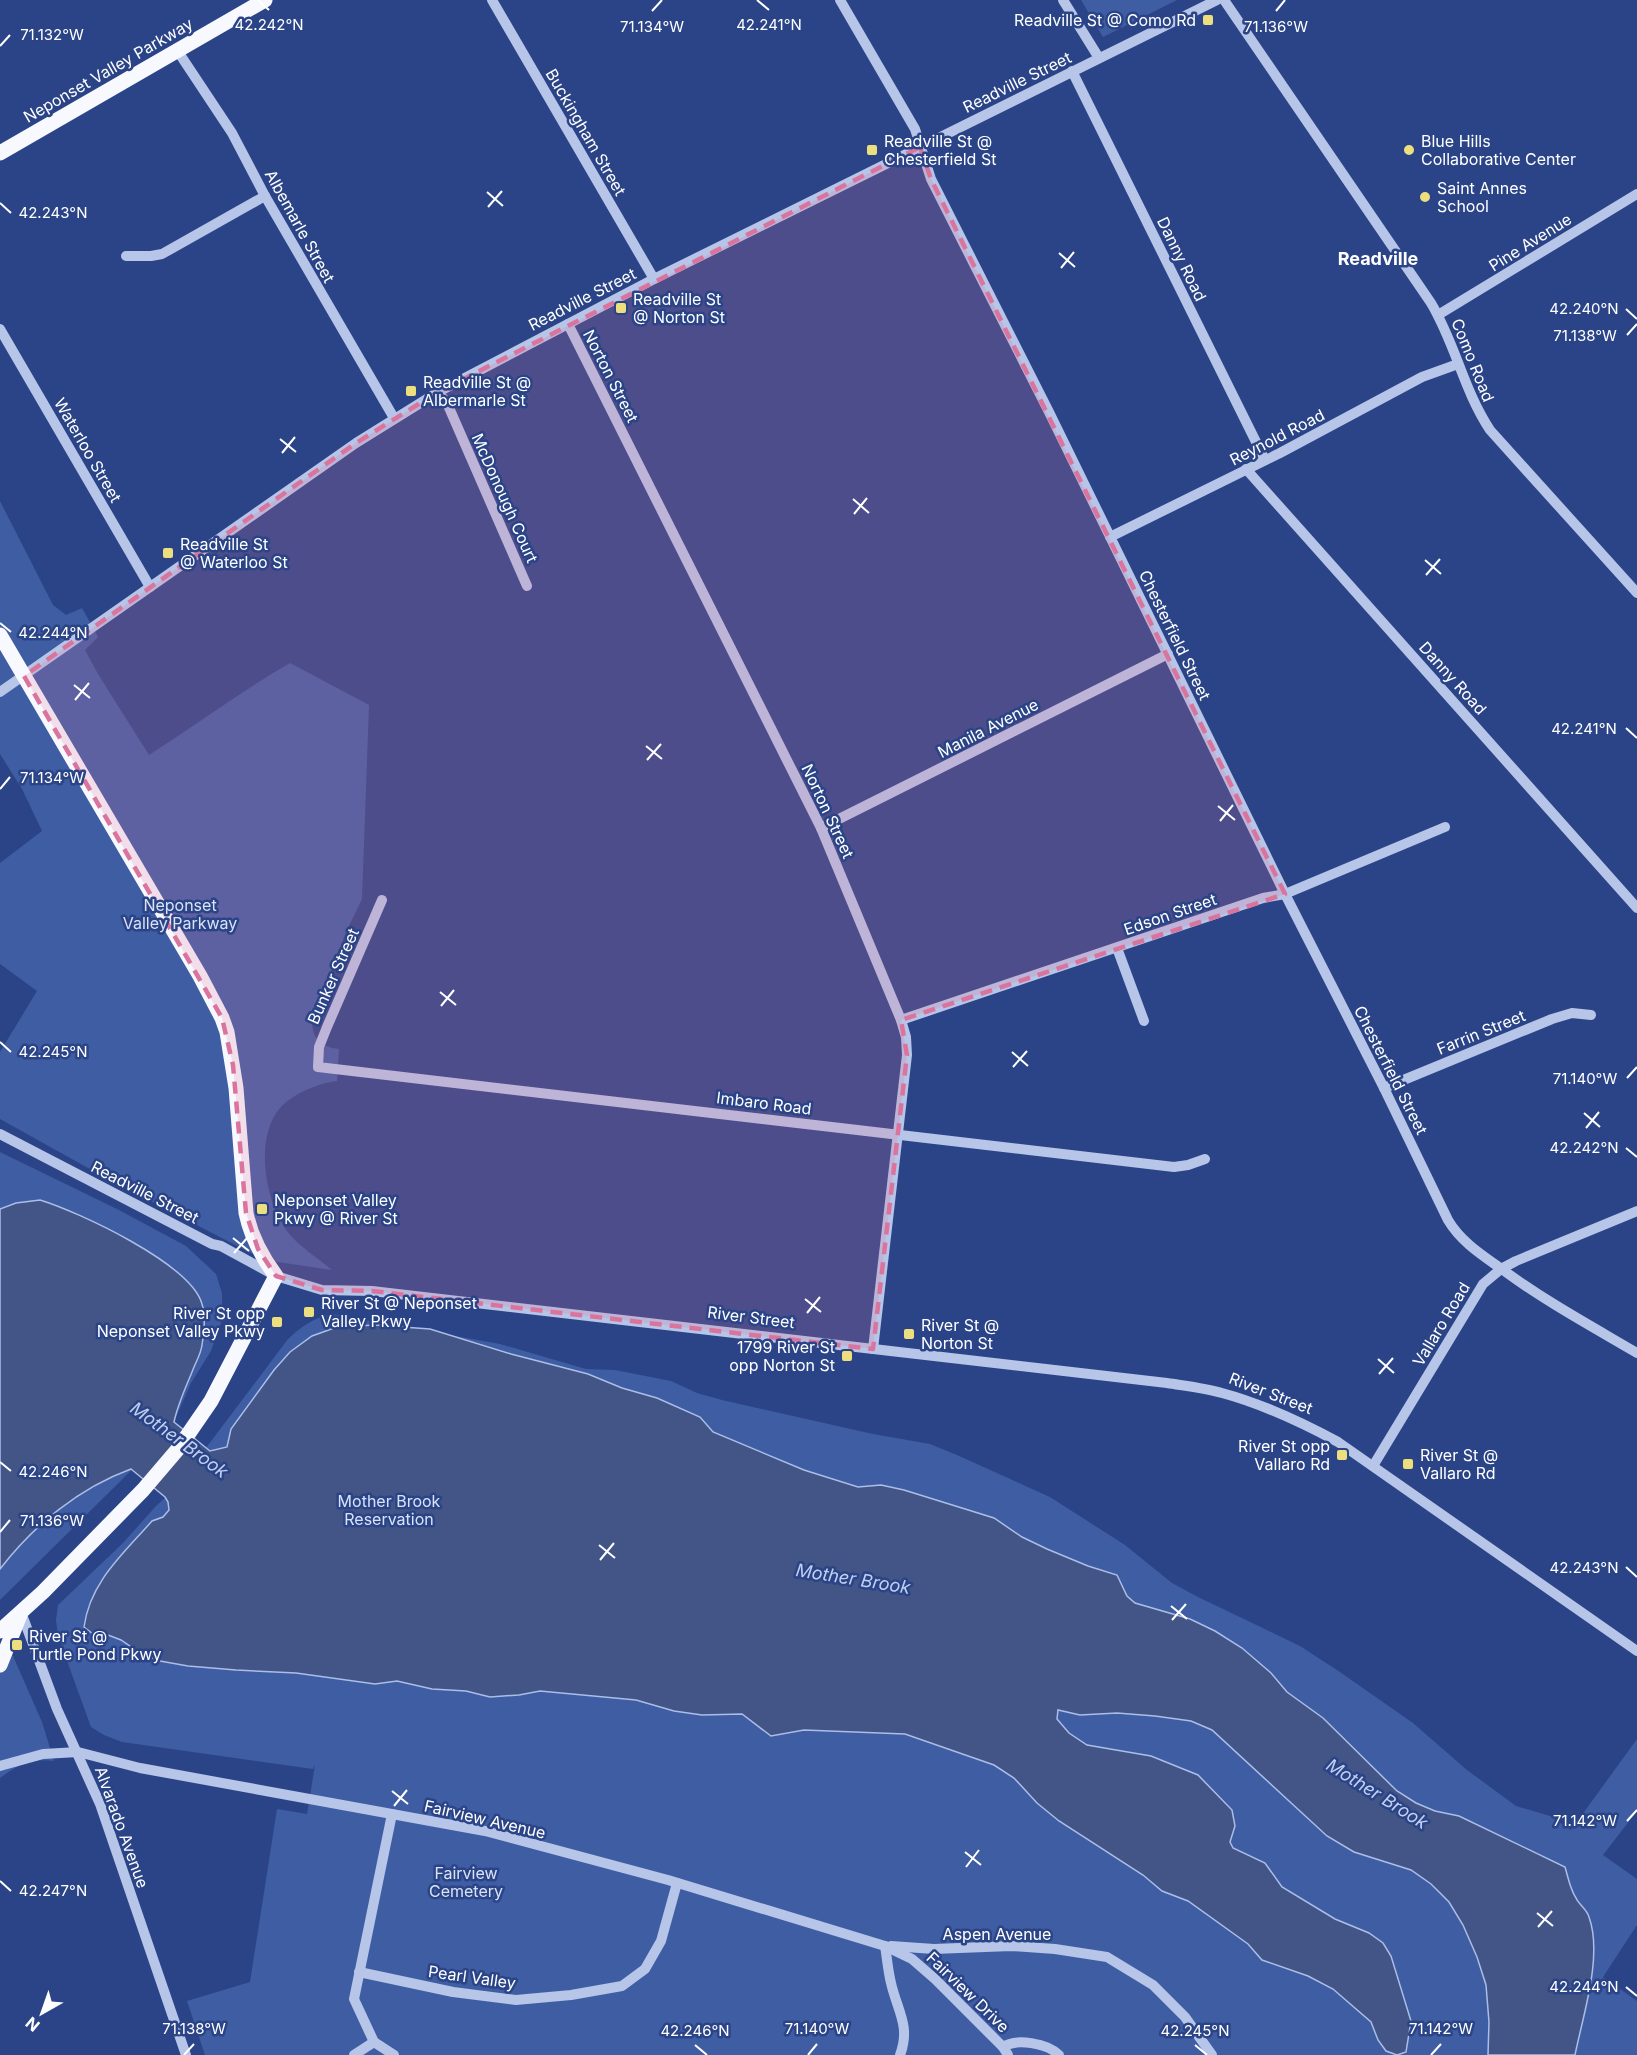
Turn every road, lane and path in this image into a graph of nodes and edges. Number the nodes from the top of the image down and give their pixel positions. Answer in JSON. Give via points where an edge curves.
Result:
{"nodes":[{"id":1,"x":265,"y":0,"type":"edge"},
{"id":2,"x":492,"y":0,"type":"edge"},
{"id":3,"x":840,"y":0,"type":"edge"},
{"id":4,"x":1063,"y":0,"type":"edge"},
{"id":5,"x":1217,"y":0,"type":"edge"},
{"id":6,"x":1224,"y":0,"type":"edge"},
{"id":7,"x":177,"y":50,"type":"junction"},
{"id":8,"x":1099,"y":58,"type":"junction"},
{"id":9,"x":1072,"y":71,"type":"junction"},
{"id":10,"x":920,"y":147,"type":"junction"},
{"id":11,"x":0,"y":153,"type":"edge"},
{"id":12,"x":1637,"y":194,"type":"edge"},
{"id":13,"x":265,"y":196,"type":"junction"},
{"id":14,"x":126,"y":256,"type":"dead end"},
{"id":15,"x":654,"y":279,"type":"junction"},
{"id":16,"x":1438,"y":315,"type":"junction"},
{"id":17,"x":568,"y":324,"type":"junction"},
{"id":18,"x":0,"y":329,"type":"edge"},
{"id":19,"x":1458,"y":364,"type":"junction"},
{"id":20,"x":438,"y":392,"type":"junction"},
{"id":21,"x":394,"y":418,"type":"junction"},
{"id":22,"x":1265,"y":460,"type":"junction"},
{"id":23,"x":1246,"y":469,"type":"junction"},
{"id":24,"x":1110,"y":537,"type":"junction"},
{"id":25,"x":527,"y":586,"type":"dead end"},
{"id":26,"x":150,"y":587,"type":"junction"},
{"id":27,"x":1637,"y":593,"type":"edge"},
{"id":28,"x":0,"y":635,"type":"edge"},
{"id":29,"x":1168,"y":654,"type":"junction"},
{"id":30,"x":24,"y":676,"type":"junction"},
{"id":31,"x":0,"y":692,"type":"edge"},
{"id":32,"x":1445,"y":827,"type":"dead end"},
{"id":33,"x":821,"y":828,"type":"junction"},
{"id":34,"x":1285,"y":894,"type":"junction"},
{"id":35,"x":382,"y":900,"type":"dead end"},
{"id":36,"x":1637,"y":908,"type":"edge"},
{"id":37,"x":1117,"y":948,"type":"junction"},
{"id":38,"x":1592,"y":1015,"type":"dead end"},
{"id":39,"x":901,"y":1020,"type":"junction"},
{"id":40,"x":1144,"y":1021,"type":"dead end"},
{"id":41,"x":318,"y":1066,"type":"joint"},
{"id":42,"x":1384,"y":1088,"type":"junction"},
{"id":43,"x":0,"y":1134,"type":"edge"},
{"id":44,"x":899,"y":1134,"type":"junction"},
{"id":45,"x":1205,"y":1159,"type":"dead end"},
{"id":46,"x":1637,"y":1211,"type":"edge"},
{"id":47,"x":1501,"y":1269,"type":"junction"},
{"id":48,"x":276,"y":1276,"type":"junction"},
{"id":49,"x":873,"y":1349,"type":"junction"},
{"id":50,"x":1637,"y":1353,"type":"edge"},
{"id":51,"x":1373,"y":1466,"type":"junction"},
{"id":52,"x":21,"y":1612,"type":"junction"},
{"id":53,"x":0,"y":1630,"type":"edge"},
{"id":54,"x":1637,"y":1651,"type":"edge"},
{"id":55,"x":0,"y":1665,"type":"edge"},
{"id":56,"x":78,"y":1752,"type":"junction"},
{"id":57,"x":0,"y":1766,"type":"edge"},
{"id":58,"x":392,"y":1814,"type":"junction"},
{"id":59,"x":677,"y":1883,"type":"junction"},
{"id":60,"x":885,"y":1946,"type":"junction"},
{"id":61,"x":359,"y":1972,"type":"junction"},
{"id":62,"x":374,"y":2042,"type":"junction"},
{"id":63,"x":1005,"y":2051,"type":"edge"},
{"id":64,"x":186,"y":2055,"type":"edge"},
{"id":65,"x":354,"y":2055,"type":"edge"},
{"id":66,"x":393,"y":2055,"type":"edge"},
{"id":67,"x":900,"y":2055,"type":"edge"},
{"id":68,"x":1059,"y":2055,"type":"edge"},
{"id":69,"x":1212,"y":2055,"type":"edge"}],
"edges":[{"from":1,"to":7,"type":"main road","name":"Neponset Valley Parkway"},
{"from":2,"to":15,"type":"street","name":"Buckingham Street"},
{"from":3,"to":10,"type":"street","name":"Chesterfield Street","via":[[908,116]]},
{"from":4,"to":8,"type":"street"},
{"from":5,"to":8,"type":"street","name":"Readville Street"},
{"from":6,"to":16,"type":"street","name":"Como Road"},
{"from":7,"to":11,"type":"main road","name":"Neponset Valley Parkway"},
{"from":7,"to":13,"type":"street","name":"Albemarle Street","via":[[232,133]]},
{"from":8,"to":9,"type":"street","name":"Readville Street"},
{"from":9,"to":10,"type":"street","name":"Readville Street"},
{"from":9,"to":22,"type":"street","name":"Danny Road"},
{"from":10,"to":15,"type":"street","name":"Readville Street"},
{"from":10,"to":24,"type":"street","name":"Chesterfield Street","via":[[931,179]]},
{"from":12,"to":16,"type":"street","name":"Pine Avenue"},
{"from":13,"to":14,"type":"street","via":[[162,254]]},
{"from":13,"to":21,"type":"street","name":"Albemarle Street"},
{"from":15,"to":17,"type":"street","name":"Readville Street"},
{"from":16,"to":19,"type":"street","name":"Como Road"},
{"from":17,"to":20,"type":"street","name":"Readville Street"},
{"from":17,"to":33,"type":"street","name":"Norton Street"},
{"from":18,"to":26,"type":"street","name":"Waterloo Street"},
{"from":19,"to":22,"type":"street","name":"Reynold Road","via":[[1422,377]]},
{"from":19,"to":27,"type":"street","name":"Como Road","via":[[1473,402],[1490,430]]},
{"from":20,"to":21,"type":"street","name":"Readville Street"},
{"from":20,"to":25,"type":"street","name":"McDonough Court","via":[[447,403]]},
{"from":21,"to":26,"type":"street","name":"Readville Street"},
{"from":22,"to":23,"type":"street","name":"Reynold Road"},
{"from":23,"to":24,"type":"street","name":"Reynold Road"},
{"from":23,"to":36,"type":"street","name":"Danny Road"},
{"from":24,"to":29,"type":"street","name":"Chesterfield Street"},
{"from":26,"to":30,"type":"street","name":"Readville Street"},
{"from":28,"to":30,"type":"main road"},
{"from":29,"to":33,"type":"street","name":"Manila Avenue"},
{"from":29,"to":34,"type":"street","name":"Chesterfield Street"},
{"from":30,"to":31,"type":"street","name":"Readville Street"},
{"from":30,"to":48,"type":"main road","via":[[222,1018],[233,1065],[246,1213],[258,1249]]},
{"from":32,"to":34,"type":"street","name":"Edson Street"},
{"from":33,"to":39,"type":"street","name":"Norton Street"},
{"from":34,"to":37,"type":"street","name":"Edson Street"},
{"from":34,"to":42,"type":"street","name":"Chesterfield Street"},
{"from":35,"to":41,"type":"street","name":"Bunker Street","via":[[319,1047]]},
{"from":37,"to":39,"type":"street","name":"Edson Street"},
{"from":37,"to":40,"type":"street"},
{"from":38,"to":42,"type":"street","name":"Farrin Street","via":[[1572,1013],[1552,1019]]},
{"from":39,"to":44,"type":"street","name":"Norton Street","via":[[907,1055]]},
{"from":41,"to":44,"type":"street","name":"Imbaro Road"},
{"from":42,"to":47,"type":"street","name":"Chesterfield Street","via":[[1455,1232]]},
{"from":43,"to":48,"type":"street","name":"Readville Street"},
{"from":44,"to":45,"type":"street","name":"Imbaro Road","via":[[1174,1167]]},
{"from":44,"to":49,"type":"street","name":"Norton Street"},
{"from":46,"to":47,"type":"street","name":"Vallaro Road"},
{"from":47,"to":50,"type":"street","name":"Chesterfield Street","via":[[1552,1305]]},
{"from":47,"to":51,"type":"street","name":"Vallaro Road","via":[[1474,1296]]},
{"from":48,"to":49,"type":"street","name":"River Street","via":[[322,1290],[372,1291]]},
{"from":48,"to":52,"type":"main road","via":[[195,1426],[143,1490]]},
{"from":49,"to":51,"type":"street","name":"River Street","via":[[1221,1392],[1308,1426]]},
{"from":51,"to":54,"type":"street","name":"River Street"},
{"from":52,"to":53,"type":"main road"},
{"from":52,"to":55,"type":"main road"},
{"from":52,"to":56,"type":"street","name":"Alvarado Avenue","via":[[57,1709]]},
{"from":56,"to":57,"type":"street","name":"Fairview Avenue","via":[[43,1754]]},
{"from":56,"to":58,"type":"street","name":"Fairview Avenue","via":[[140,1768]]},
{"from":56,"to":64,"type":"street","name":"Alvarado Avenue","via":[[100,1804]]},
{"from":58,"to":59,"type":"street","name":"Fairview Avenue","via":[[484,1832]]},
{"from":58,"to":61,"type":"street"},
{"from":59,"to":60,"type":"street","name":"Fairview Avenue"},
{"from":59,"to":61,"type":"street","name":"Pearl Valley","via":[[661,1941],[645,1969],[622,1986],[516,2000],[453,1992]]},
{"from":60,"to":63,"type":"street","name":"Fairview Drive","via":[[920,1966]]},
{"from":60,"to":67,"type":"street","via":[[904,2028]]},
{"from":60,"to":69,"type":"street","name":"Aspen Avenue","via":[[1011,1946],[1107,1957],[1153,1984],[1185,2017]]},
{"from":61,"to":62,"type":"street","via":[[354,1999]]},
{"from":62,"to":65,"type":"street"},
{"from":62,"to":66,"type":"street"},
{"from":63,"to":68,"type":"street","name":"Fairview Drive","via":[[1010,2042],[1037,2045]]}]}
